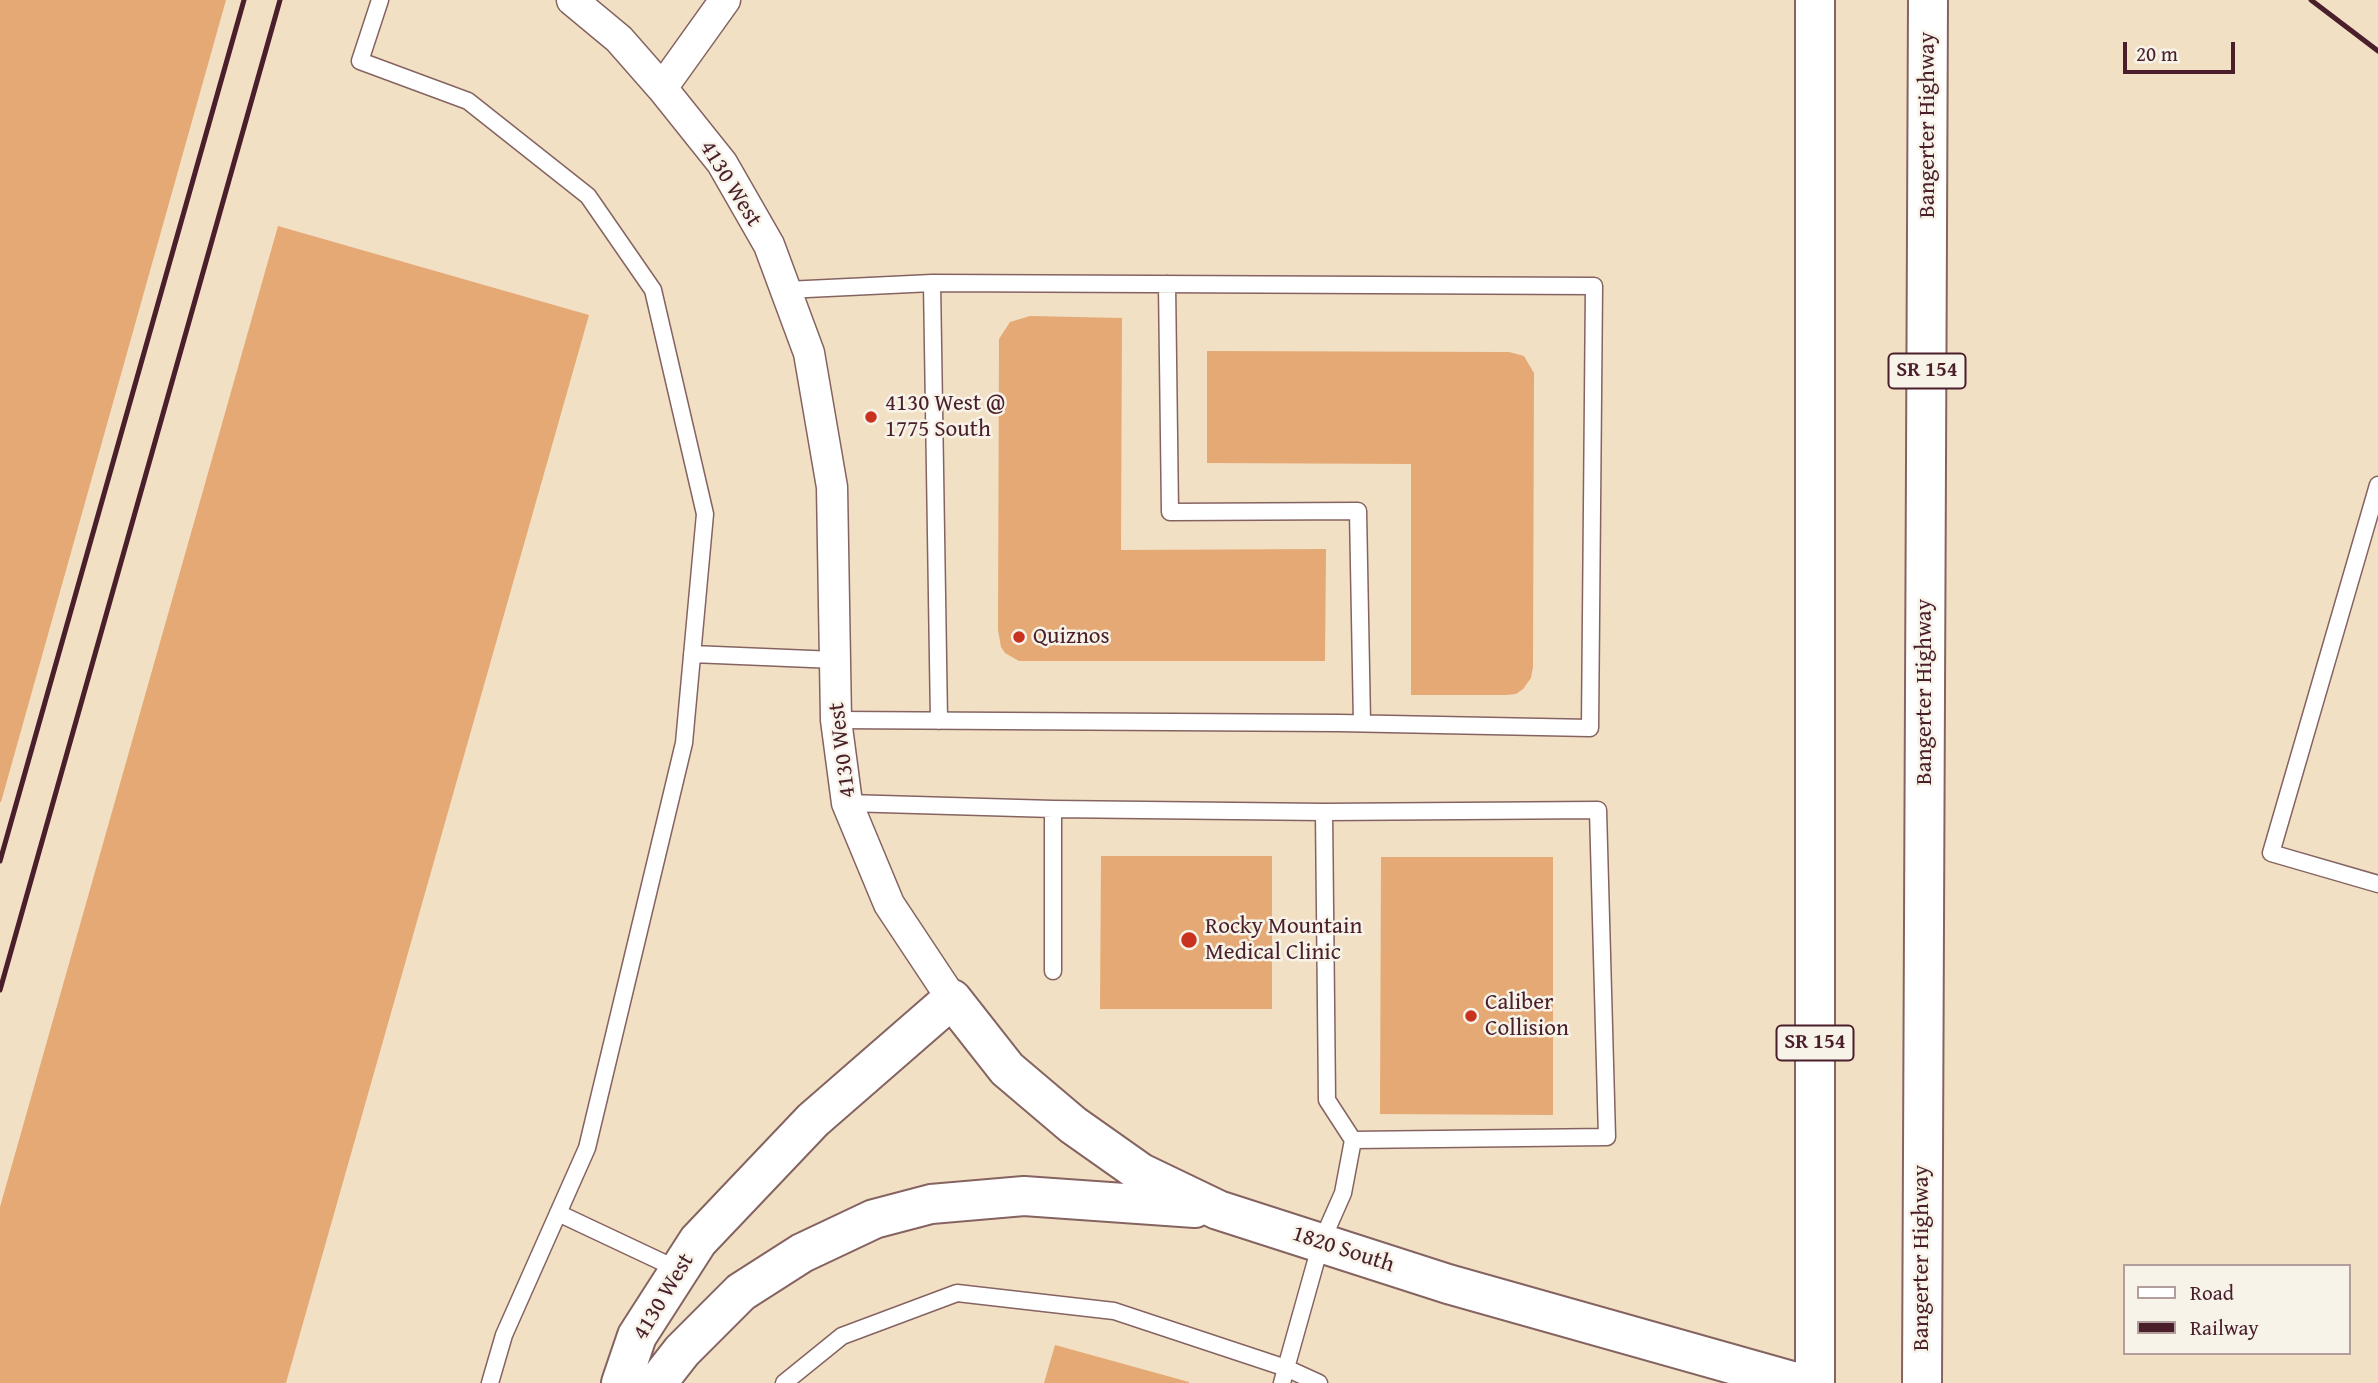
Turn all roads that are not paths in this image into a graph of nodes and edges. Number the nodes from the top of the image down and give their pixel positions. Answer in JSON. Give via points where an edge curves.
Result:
{"nodes":[{"id":1,"x":380,"y":0,"type":"edge"},
{"id":2,"x":572,"y":0,"type":"edge"},
{"id":3,"x":725,"y":0,"type":"edge"},
{"id":4,"x":1815,"y":0,"type":"edge"},
{"id":5,"x":1928,"y":0,"type":"edge"},
{"id":6,"x":662,"y":88,"type":"junction"},
{"id":7,"x":932,"y":283,"type":"junction"},
{"id":8,"x":1167,"y":284,"type":"junction"},
{"id":9,"x":786,"y":290,"type":"junction"},
{"id":10,"x":2378,"y":485,"type":"edge"},
{"id":11,"x":692,"y":654,"type":"junction"},
{"id":12,"x":835,"y":660,"type":"junction"},
{"id":13,"x":836,"y":720,"type":"junction"},
{"id":14,"x":939,"y":721,"type":"junction"},
{"id":15,"x":1362,"y":723,"type":"junction"},
{"id":16,"x":847,"y":803,"type":"junction"},
{"id":17,"x":1053,"y":809,"type":"junction"},
{"id":18,"x":1324,"y":812,"type":"junction"},
{"id":19,"x":2378,"y":884,"type":"edge"},
{"id":20,"x":1054,"y":971,"type":"dead end"},
{"id":21,"x":952,"y":999,"type":"junction"},
{"id":22,"x":1353,"y":1140,"type":"junction"},
{"id":23,"x":1217,"y":1210,"type":"junction"},
{"id":24,"x":558,"y":1213,"type":"junction"},
{"id":25,"x":1321,"y":1243,"type":"junction"},
{"id":26,"x":680,"y":1270,"type":"junction"},
{"id":27,"x":1284,"y":1375,"type":"edge"},
{"id":28,"x":489,"y":1383,"type":"edge"},
{"id":29,"x":621,"y":1383,"type":"edge"},
{"id":30,"x":657,"y":1383,"type":"edge"},
{"id":31,"x":785,"y":1383,"type":"edge"},
{"id":32,"x":1320,"y":1383,"type":"edge"},
{"id":33,"x":1799,"y":1383,"type":"edge"},
{"id":34,"x":1815,"y":1383,"type":"edge"},
{"id":35,"x":1922,"y":1383,"type":"edge"}],
"edges":[{"from":1,"to":11,"type":"lane","via":[[360,61],[468,101],[588,196],[653,290],[705,514]]},
{"from":2,"to":6,"type":"street","name":"4130 West","via":[[619,38]]},
{"from":3,"to":6,"type":"street"},
{"from":4,"to":34,"type":"main road","number":"SR 154"},
{"from":5,"to":35,"type":"main road","name":"Bangerter Highway","number":"SR 154"},
{"from":6,"to":9,"type":"street","name":"4130 West","via":[[722,163],[769,245]]},
{"from":7,"to":8,"type":"lane"},
{"from":7,"to":9,"type":"lane"},
{"from":7,"to":14,"type":"lane"},
{"from":8,"to":15,"type":"lane","via":[[1170,512],[1358,511]]},
{"from":8,"to":15,"type":"lane","via":[[1594,286],[1590,728]]},
{"from":9,"to":12,"type":"street","name":"4130 West","via":[[809,353],[832,487]]},
{"from":10,"to":19,"type":"lane","via":[[2271,853]]},
{"from":11,"to":12,"type":"lane"},
{"from":11,"to":24,"type":"lane","via":[[681,756],[587,1148]]},
{"from":12,"to":13,"type":"street","name":"4130 West"},
{"from":13,"to":14,"type":"lane"},
{"from":13,"to":16,"type":"street","name":"4130 West"},
{"from":14,"to":15,"type":"lane"},
{"from":16,"to":17,"type":"lane"},
{"from":16,"to":21,"type":"street","name":"4130 West","via":[[888,904]]},
{"from":17,"to":18,"type":"lane"},
{"from":17,"to":20,"type":"lane"},
{"from":18,"to":22,"type":"lane","via":[[1327,1100]]},
{"from":18,"to":22,"type":"lane","via":[[1598,810],[1607,1137]]},
{"from":21,"to":23,"type":"main road","name":"1820 South","via":[[1007,1069],[1073,1125],[1142,1173]]},
{"from":21,"to":26,"type":"main road","name":"4130 West","via":[[813,1120],[698,1241]]},
{"from":22,"to":25,"type":"lane","via":[[1343,1193]]},
{"from":23,"to":25,"type":"main road","name":"1820 South"},
{"from":23,"to":30,"type":"main road","via":[[1024,1196],[931,1204],[874,1219],[802,1253],[741,1292],[682,1350]]},
{"from":24,"to":26,"type":"lane"},
{"from":24,"to":28,"type":"lane","via":[[504,1335]]},
{"from":25,"to":27,"type":"lane"},
{"from":25,"to":33,"type":"main road","name":"1820 South"},
{"from":26,"to":29,"type":"main road","name":"4130 West","via":[[637,1336]]},
{"from":27,"to":31,"type":"lane","via":[[1114,1311],[957,1293],[842,1336]]},
{"from":27,"to":32,"type":"lane"}]}
